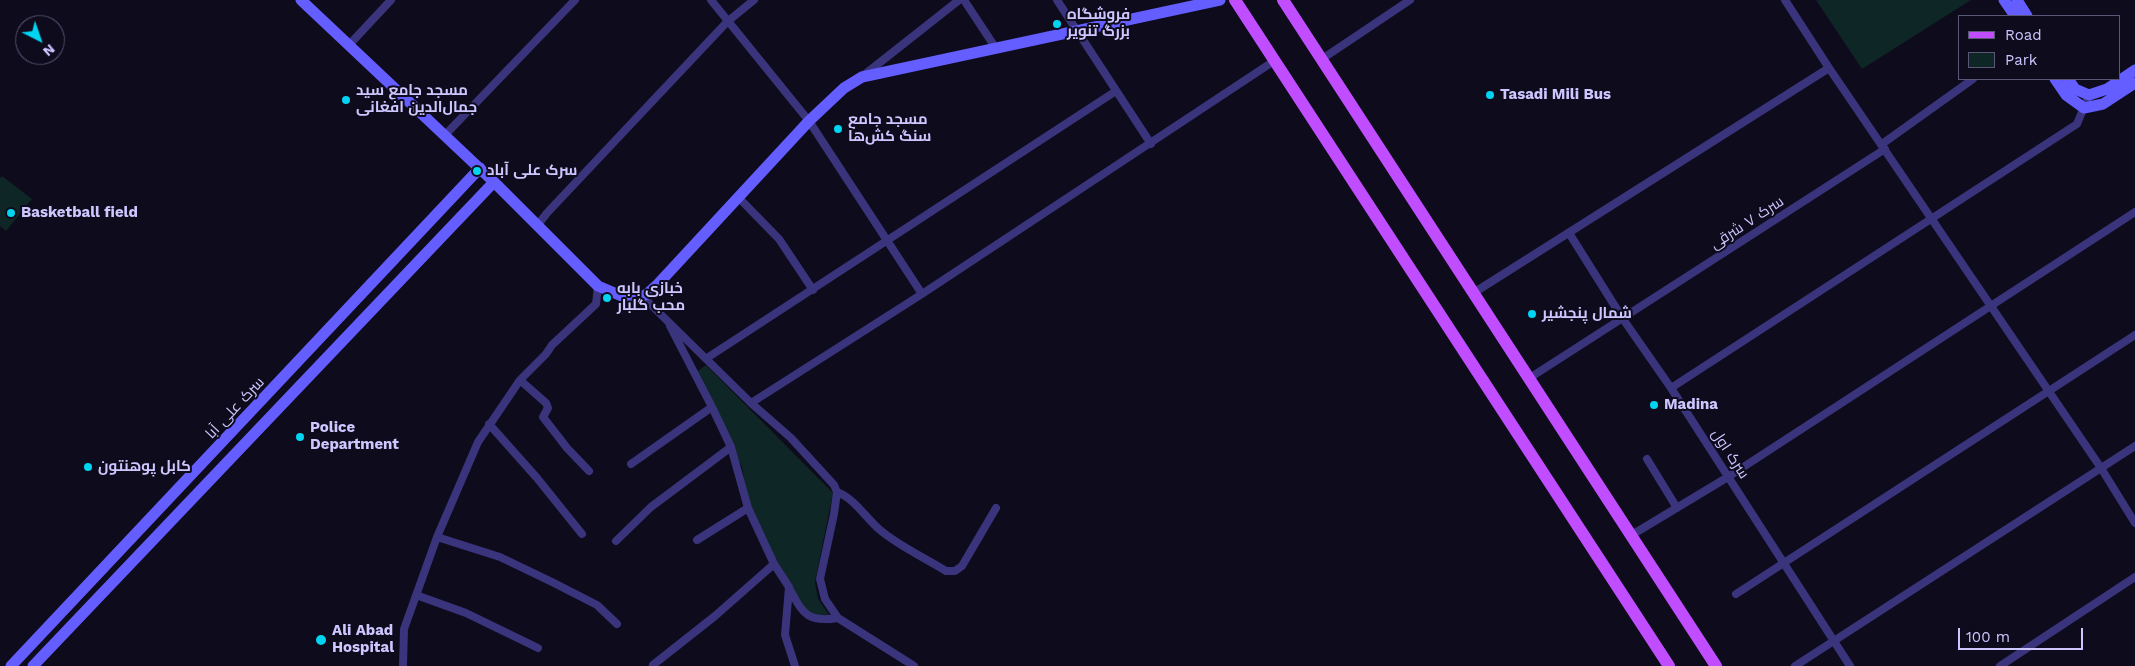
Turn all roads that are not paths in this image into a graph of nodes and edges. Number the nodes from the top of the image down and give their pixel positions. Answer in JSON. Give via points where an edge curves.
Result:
{"nodes":[{"id":1,"x":301,"y":0,"type":"edge"},
{"id":2,"x":392,"y":0,"type":"edge"},
{"id":3,"x":575,"y":0,"type":"edge"},
{"id":4,"x":710,"y":0,"type":"edge"},
{"id":5,"x":754,"y":0,"type":"edge"},
{"id":6,"x":959,"y":0,"type":"edge"},
{"id":7,"x":964,"y":0,"type":"edge"},
{"id":8,"x":1056,"y":0,"type":"edge"},
{"id":9,"x":1220,"y":0,"type":"edge"},
{"id":10,"x":1235,"y":0,"type":"edge"},
{"id":11,"x":1283,"y":0,"type":"edge"},
{"id":12,"x":1410,"y":0,"type":"edge"},
{"id":13,"x":1785,"y":0,"type":"edge"},
{"id":14,"x":2004,"y":0,"type":"edge"},
{"id":15,"x":2017,"y":0,"type":"edge"},
{"id":16,"x":2013,"y":15,"type":"edge"},
{"id":17,"x":2027,"y":15,"type":"edge"},
{"id":18,"x":727,"y":22,"type":"junction"},
{"id":19,"x":1076,"y":30,"type":"junction"},
{"id":20,"x":348,"y":45,"type":"junction"},
{"id":21,"x":995,"y":47,"type":"junction"},
{"id":22,"x":1322,"y":59,"type":"junction"},
{"id":23,"x":1274,"y":61,"type":"junction"},
{"id":24,"x":1829,"y":68,"type":"junction"},
{"id":25,"x":2135,"y":70,"type":"edge"},
{"id":26,"x":862,"y":77,"type":"junction"},
{"id":27,"x":1973,"y":80,"type":"edge"},
{"id":28,"x":2056,"y":80,"type":"edge"},
{"id":29,"x":2069,"y":80,"type":"edge"},
{"id":30,"x":2135,"y":83,"type":"edge"},
{"id":31,"x":1116,"y":91,"type":"junction"},
{"id":32,"x":2089,"y":95,"type":"junction"},
{"id":33,"x":2084,"y":108,"type":"junction"},
{"id":34,"x":809,"y":120,"type":"junction"},
{"id":35,"x":445,"y":135,"type":"junction"},
{"id":36,"x":1150,"y":144,"type":"junction"},
{"id":37,"x":1883,"y":146,"type":"junction"},
{"id":38,"x":480,"y":168,"type":"junction"},
{"id":39,"x":494,"y":182,"type":"junction"},
{"id":40,"x":739,"y":198,"type":"junction"},
{"id":41,"x":2135,"y":212,"type":"edge"},
{"id":42,"x":1934,"y":219,"type":"junction"},
{"id":43,"x":537,"y":226,"type":"junction"},
{"id":44,"x":1569,"y":233,"type":"junction"},
{"id":45,"x":887,"y":240,"type":"junction"},
{"id":46,"x":598,"y":286,"type":"junction"},
{"id":47,"x":812,"y":290,"type":"junction"},
{"id":48,"x":1475,"y":292,"type":"junction"},
{"id":49,"x":922,"y":294,"type":"junction"},
{"id":50,"x":643,"y":297,"type":"junction"},
{"id":51,"x":1992,"y":306,"type":"junction"},
{"id":52,"x":1623,"y":319,"type":"junction"},
{"id":53,"x":667,"y":320,"type":"junction"},
{"id":54,"x":2135,"y":335,"type":"edge"},
{"id":55,"x":707,"y":358,"type":"junction"},
{"id":56,"x":1528,"y":379,"type":"junction"},
{"id":57,"x":520,"y":380,"type":"junction"},
{"id":58,"x":1671,"y":388,"type":"junction"},
{"id":59,"x":2049,"y":391,"type":"junction"},
{"id":60,"x":264,"y":399,"type":"junction"},
{"id":61,"x":751,"y":403,"type":"junction"},
{"id":62,"x":712,"y":408,"type":"junction"},
{"id":63,"x":276,"y":410,"type":"junction"},
{"id":64,"x":489,"y":424,"type":"junction"},
{"id":65,"x":2135,"y":446,"type":"edge"},
{"id":66,"x":731,"y":447,"type":"junction"},
{"id":67,"x":1647,"y":460,"type":"dead end"},
{"id":68,"x":631,"y":464,"type":"dead end"},
{"id":69,"x":2102,"y":468,"type":"junction"},
{"id":70,"x":590,"y":471,"type":"dead end"},
{"id":71,"x":1728,"y":477,"type":"junction"},
{"id":72,"x":837,"y":492,"type":"junction"},
{"id":73,"x":748,"y":508,"type":"junction"},
{"id":74,"x":996,"y":508,"type":"dead end"},
{"id":75,"x":1677,"y":508,"type":"junction"},
{"id":76,"x":2135,"y":523,"type":"edge"},
{"id":77,"x":582,"y":534,"type":"dead end"},
{"id":78,"x":1630,"y":536,"type":"junction"},
{"id":79,"x":438,"y":537,"type":"junction"},
{"id":80,"x":697,"y":540,"type":"dead end"},
{"id":81,"x":616,"y":541,"type":"dead end"},
{"id":82,"x":774,"y":564,"type":"junction"},
{"id":83,"x":1783,"y":565,"type":"junction"},
{"id":84,"x":2135,"y":576,"type":"edge"},
{"id":85,"x":789,"y":587,"type":"junction"},
{"id":86,"x":1736,"y":594,"type":"dead end"},
{"id":87,"x":416,"y":596,"type":"junction"},
{"id":88,"x":838,"y":618,"type":"junction"},
{"id":89,"x":617,"y":624,"type":"dead end"},
{"id":90,"x":1834,"y":642,"type":"junction"},
{"id":91,"x":538,"y":648,"type":"dead end"},
{"id":92,"x":653,"y":665,"type":"edge"},
{"id":93,"x":11,"y":666,"type":"edge"},
{"id":94,"x":33,"y":666,"type":"edge"},
{"id":95,"x":403,"y":666,"type":"edge"},
{"id":96,"x":795,"y":666,"type":"edge"},
{"id":97,"x":914,"y":666,"type":"edge"},
{"id":98,"x":1669,"y":666,"type":"edge"},
{"id":99,"x":1716,"y":666,"type":"edge"},
{"id":100,"x":1795,"y":666,"type":"edge"},
{"id":101,"x":1850,"y":666,"type":"edge"},
{"id":102,"x":2000,"y":666,"type":"edge"}],
"edges":[{"from":1,"to":20,"type":"street"},
{"from":2,"to":20,"type":"street"},
{"from":3,"to":35,"type":"street"},
{"from":4,"to":18,"type":"street"},
{"from":5,"to":18,"type":"street"},
{"from":6,"to":26,"type":"street"},
{"from":7,"to":21,"type":"street"},
{"from":8,"to":19,"type":"street"},
{"from":9,"to":19,"type":"street"},
{"from":10,"to":23,"type":"main road"},
{"from":11,"to":22,"type":"main road"},
{"from":12,"to":22,"type":"street"},
{"from":13,"to":24,"type":"street"},
{"from":14,"to":16,"type":"street"},
{"from":15,"to":17,"type":"street"},
{"from":18,"to":34,"type":"street"},
{"from":18,"to":43,"type":"street"},
{"from":19,"to":21,"type":"street"},
{"from":19,"to":31,"type":"street"},
{"from":20,"to":35,"type":"street"},
{"from":21,"to":26,"type":"street"},
{"from":22,"to":48,"type":"main road"},
{"from":23,"to":36,"type":"street"},
{"from":23,"to":98,"type":"main road"},
{"from":24,"to":37,"type":"street"},
{"from":24,"to":44,"type":"street"},
{"from":25,"to":32,"type":"street","via":[[2107,89]]},
{"from":26,"to":34,"type":"street","via":[[844,88]]},
{"from":27,"to":37,"type":"street","name":"سرک ۷ شرقی"},
{"from":28,"to":33,"type":"street","via":[[2066,95]]},
{"from":29,"to":32,"type":"street","via":[[2075,89]]},
{"from":30,"to":33,"type":"street","via":[[2103,104]]},
{"from":31,"to":36,"type":"street"},
{"from":31,"to":45,"type":"street"},
{"from":32,"to":33,"type":"street"},
{"from":33,"to":42,"type":"street","via":[[2077,124]]},
{"from":34,"to":40,"type":"street"},
{"from":34,"to":45,"type":"street"},
{"from":35,"to":38,"type":"street"},
{"from":36,"to":49,"type":"street"},
{"from":37,"to":42,"type":"street"},
{"from":37,"to":52,"type":"street","name":"سرک ۷ شرقی"},
{"from":38,"to":39,"type":"street"},
{"from":38,"to":60,"type":"street","name":"سرک علی آبا"},
{"from":39,"to":43,"type":"street"},
{"from":39,"to":63,"type":"street"},
{"from":40,"to":47,"type":"street","via":[[779,240]]},
{"from":40,"to":50,"type":"street"},
{"from":41,"to":51,"type":"street"},
{"from":42,"to":51,"type":"street"},
{"from":42,"to":58,"type":"street"},
{"from":43,"to":46,"type":"street"},
{"from":44,"to":48,"type":"street"},
{"from":44,"to":52,"type":"street","name":"سرک‌ اول"},
{"from":45,"to":47,"type":"street"},
{"from":45,"to":49,"type":"street"},
{"from":46,"to":50,"type":"street","via":[[624,297]]},
{"from":46,"to":57,"type":"street","via":[[596,304]]},
{"from":47,"to":55,"type":"street"},
{"from":48,"to":56,"type":"main road"},
{"from":49,"to":61,"type":"street"},
{"from":50,"to":53,"type":"street"},
{"from":51,"to":59,"type":"street"},
{"from":51,"to":71,"type":"street"},
{"from":52,"to":56,"type":"street","name":"سرک ۷ شرقی"},
{"from":52,"to":58,"type":"street","name":"سرک‌ اول"},
{"from":53,"to":55,"type":"street"},
{"from":53,"to":62,"type":"street"},
{"from":54,"to":59,"type":"street"},
{"from":55,"to":61,"type":"street"},
{"from":56,"to":78,"type":"main road"},
{"from":57,"to":64,"type":"street"},
{"from":57,"to":70,"type":"street","via":[[546,403],[548,408],[544,417],[567,448]]},
{"from":58,"to":71,"type":"street","name":"سرک‌ اول"},
{"from":59,"to":69,"type":"street"},
{"from":59,"to":83,"type":"street"},
{"from":60,"to":63,"type":"street"},
{"from":60,"to":93,"type":"street","name":"سرک علی آبا"},
{"from":61,"to":72,"type":"street","via":[[791,438]]},
{"from":62,"to":66,"type":"street"},
{"from":62,"to":68,"type":"street"},
{"from":63,"to":94,"type":"street"},
{"from":64,"to":77,"type":"street"},
{"from":64,"to":79,"type":"street","via":[[478,442]]},
{"from":65,"to":69,"type":"street"},
{"from":66,"to":73,"type":"street"},
{"from":66,"to":81,"type":"street","via":[[651,507]]},
{"from":67,"to":75,"type":"street"},
{"from":69,"to":76,"type":"street"},
{"from":69,"to":90,"type":"street"},
{"from":71,"to":75,"type":"street"},
{"from":71,"to":83,"type":"street","name":"سرک‌ اول"},
{"from":72,"to":74,"type":"street","via":[[846,495],[882,532],[946,571],[955,571],[962,566]]},
{"from":72,"to":88,"type":"street","via":[[820,579],[825,599]]},
{"from":73,"to":80,"type":"street"},
{"from":73,"to":82,"type":"street"},
{"from":75,"to":78,"type":"street"},
{"from":78,"to":99,"type":"main road"},
{"from":79,"to":87,"type":"street"},
{"from":79,"to":89,"type":"street","via":[[500,557],[552,582],[597,605]]},
{"from":82,"to":85,"type":"street"},
{"from":82,"to":92,"type":"street"},
{"from":83,"to":86,"type":"street"},
{"from":83,"to":90,"type":"street","name":"سرک‌ اول"},
{"from":84,"to":102,"type":"street"},
{"from":85,"to":88,"type":"street","via":[[800,609],[810,618]]},
{"from":85,"to":96,"type":"street","via":[[785,635]]},
{"from":87,"to":91,"type":"street","via":[[466,613]]},
{"from":87,"to":95,"type":"street","via":[[404,629]]},
{"from":88,"to":97,"type":"street"},
{"from":90,"to":100,"type":"street"},
{"from":90,"to":101,"type":"street","name":"سرک‌ اول"}]}
